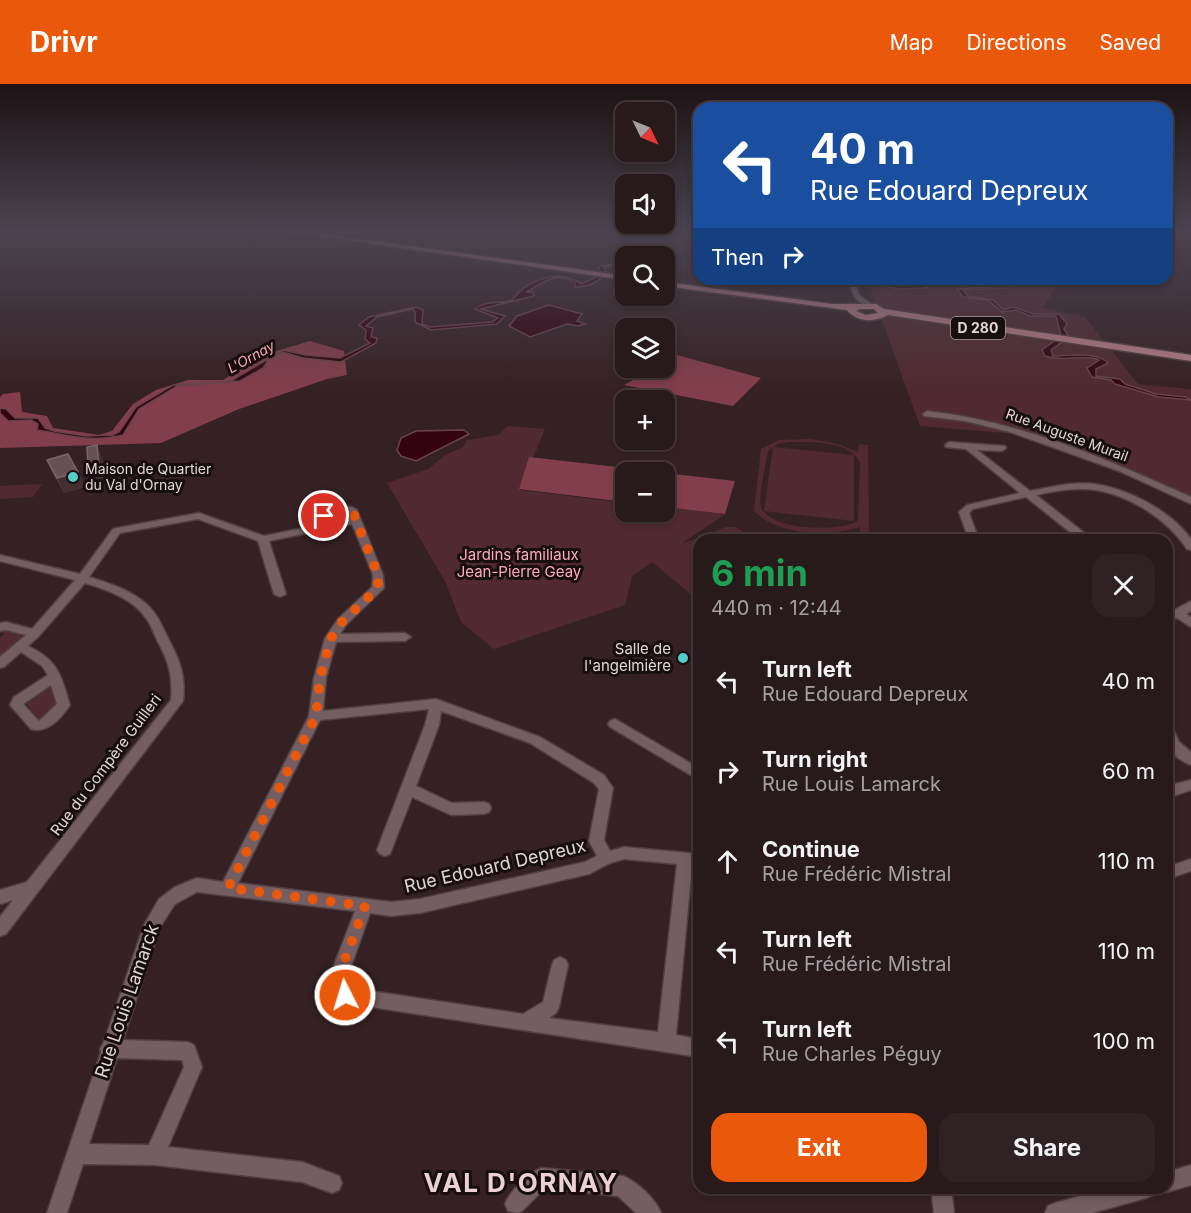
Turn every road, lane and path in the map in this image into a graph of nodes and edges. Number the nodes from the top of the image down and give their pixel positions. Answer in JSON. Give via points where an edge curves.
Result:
{"nodes":[{"id":1,"x":851,"y":285,"type":"edge"},
{"id":2,"x":675,"y":286,"type":"edge"},
{"id":3,"x":856,"y":307,"type":"junction"},
{"id":4,"x":882,"y":314,"type":"junction"},
{"id":5,"x":1191,"y":358,"type":"edge"},
{"id":6,"x":927,"y":414,"type":"dead end"},
{"id":7,"x":949,"y":445,"type":"dead end"},
{"id":8,"x":968,"y":447,"type":"junction"},
{"id":9,"x":1002,"y":448,"type":"dead end"},
{"id":10,"x":1029,"y":496,"type":"junction"},
{"id":11,"x":1191,"y":501,"type":"edge"},
{"id":12,"x":356,"y":520,"type":"junction"},
{"id":13,"x":323,"y":527,"type":"junction"},
{"id":14,"x":972,"y":534,"type":"edge"},
{"id":15,"x":1078,"y":534,"type":"edge"},
{"id":16,"x":263,"y":539,"type":"junction"},
{"id":17,"x":1191,"y":547,"type":"edge"},
{"id":18,"x":0,"y":558,"type":"edge"},
{"id":19,"x":81,"y":580,"type":"junction"},
{"id":20,"x":280,"y":594,"type":"dead end"},
{"id":21,"x":1191,"y":605,"type":"edge"},
{"id":22,"x":1179,"y":614,"type":"junction"},
{"id":23,"x":1173,"y":616,"type":"edge"},
{"id":24,"x":1191,"y":623,"type":"edge"},
{"id":25,"x":0,"y":627,"type":"edge"},
{"id":26,"x":35,"y":633,"type":"junction"},
{"id":27,"x":405,"y":637,"type":"dead end"},
{"id":28,"x":331,"y":638,"type":"junction"},
{"id":29,"x":20,"y":647,"type":"junction"},
{"id":30,"x":0,"y":663,"type":"edge"},
{"id":31,"x":55,"y":677,"type":"dead end"},
{"id":32,"x":436,"y":704,"type":"junction"},
{"id":33,"x":316,"y":716,"type":"junction"},
{"id":34,"x":615,"y":724,"type":"dead end"},
{"id":35,"x":1173,"y":743,"type":"edge"},
{"id":36,"x":1191,"y":760,"type":"edge"},
{"id":37,"x":693,"y":771,"type":"edge"},
{"id":38,"x":1191,"y":785,"type":"edge"},
{"id":39,"x":407,"y":789,"type":"junction"},
{"id":40,"x":1173,"y":790,"type":"edge"},
{"id":41,"x":484,"y":808,"type":"dead end"},
{"id":42,"x":385,"y":850,"type":"dead end"},
{"id":43,"x":606,"y":858,"type":"junction"},
{"id":44,"x":692,"y":859,"type":"edge"},
{"id":45,"x":1191,"y":865,"type":"edge"},
{"id":46,"x":1173,"y":871,"type":"edge"},
{"id":47,"x":35,"y":886,"type":"junction"},
{"id":48,"x":228,"y":888,"type":"junction"},
{"id":49,"x":0,"y":897,"type":"edge"},
{"id":50,"x":365,"y":906,"type":"junction"},
{"id":51,"x":0,"y":929,"type":"edge"},
{"id":52,"x":560,"y":964,"type":"dead end"},
{"id":53,"x":525,"y":1023,"type":"junction"},
{"id":54,"x":666,"y":1042,"type":"junction"},
{"id":55,"x":693,"y":1046,"type":"edge"},
{"id":56,"x":109,"y":1049,"type":"junction"},
{"id":57,"x":77,"y":1154,"type":"junction"},
{"id":58,"x":155,"y":1155,"type":"junction"},
{"id":59,"x":1191,"y":1175,"type":"edge"},
{"id":60,"x":1173,"y":1180,"type":"edge"},
{"id":61,"x":332,"y":1183,"type":"dead end"},
{"id":62,"x":942,"y":1194,"type":"edge"},
{"id":63,"x":1124,"y":1194,"type":"edge"},
{"id":64,"x":515,"y":1204,"type":"dead end"},
{"id":65,"x":57,"y":1213,"type":"edge"},
{"id":66,"x":651,"y":1213,"type":"edge"},
{"id":67,"x":944,"y":1213,"type":"edge"},
{"id":68,"x":1055,"y":1213,"type":"edge"}],
"edges":[{"from":1,"to":3,"type":"street"},
{"from":2,"to":3,"type":"main road"},
{"from":3,"to":4,"type":"main road","via":[[871,306]]},
{"from":3,"to":4,"type":"main road","via":[[865,317]]},
{"from":4,"to":5,"type":"main road","number":"D 280"},
{"from":6,"to":11,"type":"street","name":"Rue Auguste Murail","via":[[981,420],[1013,430],[1122,469]]},
{"from":7,"to":8,"type":"street"},
{"from":8,"to":9,"type":"street"},
{"from":8,"to":10,"type":"street"},
{"from":10,"to":14,"type":"street","via":[[970,507],[964,512]]},
{"from":10,"to":15,"type":"street"},
{"from":10,"to":17,"type":"street","via":[[1097,487],[1149,509],[1180,530]]},
{"from":12,"to":13,"type":"street"},
{"from":12,"to":13,"type":"street","via":[[352,510],[334,510],[324,516]]},
{"from":12,"to":28,"type":"street","via":[[378,575],[378,588]]},
{"from":13,"to":16,"type":"street"},
{"from":16,"to":19,"type":"street","via":[[199,516],[131,527],[117,531]]},
{"from":16,"to":20,"type":"street"},
{"from":18,"to":19,"type":"street","name":"Rue du Compère Guilleri"},
{"from":19,"to":26,"type":"street"},
{"from":19,"to":47,"type":"street","name":"Rue du Compère Guilleri","via":[[125,594],[148,611],[180,676],[177,701]]},
{"from":21,"to":22,"type":"street"},
{"from":22,"to":23,"type":"street"},
{"from":22,"to":24,"type":"street"},
{"from":25,"to":26,"type":"street"},
{"from":26,"to":29,"type":"street"},
{"from":27,"to":28,"type":"street"},
{"from":28,"to":33,"type":"street","via":[[320,678]]},
{"from":29,"to":30,"type":"street"},
{"from":29,"to":31,"type":"street","via":[[44,658]]},
{"from":32,"to":33,"type":"street"},
{"from":32,"to":39,"type":"street"},
{"from":32,"to":43,"type":"street","via":[[535,740],[599,778],[606,788],[596,841]]},
{"from":33,"to":48,"type":"street"},
{"from":34,"to":37,"type":"street"},
{"from":35,"to":36,"type":"street"},
{"from":38,"to":40,"type":"street"},
{"from":39,"to":41,"type":"street","via":[[451,809]]},
{"from":39,"to":42,"type":"street"},
{"from":43,"to":44,"type":"street","name":"Rue Edouard Depreux","via":[[624,853]]},
{"from":43,"to":50,"type":"street","name":"Rue Edouard Depreux","via":[[589,868],[420,906]]},
{"from":44,"to":54,"type":"street"},
{"from":45,"to":46,"type":"street"},
{"from":47,"to":49,"type":"street"},
{"from":47,"to":51,"type":"street","name":"Rue du Compère Guilleri"},
{"from":48,"to":50,"type":"street","name":"Rue Edouard Depreux"},
{"from":48,"to":56,"type":"street","name":"Rue Louis Lamarck","via":[[197,885],[177,891],[165,902],[152,925]]},
{"from":50,"to":53,"type":"street","via":[[338,978],[345,995]]},
{"from":52,"to":53,"type":"street","via":[[550,1007]]},
{"from":53,"to":54,"type":"street"},
{"from":54,"to":55,"type":"street"},
{"from":56,"to":57,"type":"street","name":"Rue Louis Lamarck"},
{"from":56,"to":58,"type":"street","via":[[188,1051],[193,1067]]},
{"from":57,"to":58,"type":"street"},
{"from":57,"to":65,"type":"street","name":"Rue Louis Lamarck"},
{"from":58,"to":61,"type":"street","via":[[302,1172]]},
{"from":59,"to":60,"type":"street"},
{"from":62,"to":67,"type":"street"},
{"from":63,"to":68,"type":"street"},
{"from":64,"to":66,"type":"street","via":[[541,1178],[623,1186]]}]}
